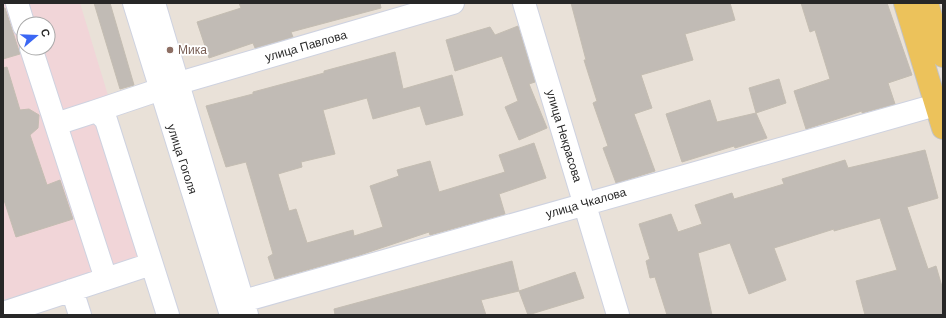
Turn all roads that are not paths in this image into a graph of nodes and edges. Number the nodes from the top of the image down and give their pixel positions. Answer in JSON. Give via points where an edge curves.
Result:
{"nodes":[{"id":1,"x":17,"y":3,"type":"edge"},
{"id":2,"x":134,"y":3,"type":"edge"},
{"id":3,"x":154,"y":3,"type":"edge"},
{"id":4,"x":453,"y":3,"type":"edge"},
{"id":5,"x":524,"y":3,"type":"edge"},
{"id":6,"x":538,"y":3,"type":"edge"},
{"id":7,"x":905,"y":3,"type":"edge"},
{"id":8,"x":927,"y":3,"type":"edge"},
{"id":9,"x":21,"y":16,"type":"edge"},
{"id":10,"x":34,"y":56,"type":"edge"},
{"id":11,"x":943,"y":56,"type":"edge"},
{"id":12,"x":169,"y":86,"type":"junction"},
{"id":13,"x":939,"y":104,"type":"edge"},
{"id":14,"x":93,"y":112,"type":"junction"},
{"id":15,"x":56,"y":124,"type":"junction"},
{"id":16,"x":943,"y":128,"type":"edge"},
{"id":17,"x":591,"y":202,"type":"junction"},
{"id":18,"x":151,"y":264,"type":"junction"},
{"id":19,"x":106,"y":279,"type":"junction"},
{"id":20,"x":72,"y":290,"type":"junction"},
{"id":21,"x":237,"y":309,"type":"edge"},
{"id":22,"x":3,"y":313,"type":"edge"},
{"id":23,"x":80,"y":315,"type":"edge"},
{"id":24,"x":168,"y":315,"type":"edge"},
{"id":25,"x":618,"y":315,"type":"edge"},
{"id":26,"x":631,"y":315,"type":"edge"}],
"edges":[{"from":1,"to":9,"type":"street"},
{"from":2,"to":12,"type":"street","name":"улица Гоголя"},
{"from":3,"to":12,"type":"street","name":"улица Гоголя"},
{"from":4,"to":12,"type":"street","name":"улица Павлова"},
{"from":5,"to":17,"type":"street","name":"улица Некрасова"},
{"from":6,"to":17,"type":"street","name":"улица Некрасова"},
{"from":7,"to":13,"type":"main road"},
{"from":8,"to":11,"type":"main road"},
{"from":10,"to":15,"type":"street"},
{"from":12,"to":14,"type":"street","name":"улица Павлова"},
{"from":12,"to":21,"type":"street","name":"улица Гоголя"},
{"from":13,"to":16,"type":"main road"},
{"from":13,"to":17,"type":"street","name":"улица Чкалова"},
{"from":14,"to":15,"type":"street","name":"улица Павлова"},
{"from":14,"to":18,"type":"street","via":[[106,120]]},
{"from":15,"to":19,"type":"street"},
{"from":17,"to":21,"type":"street","name":"улица Чкалова"},
{"from":17,"to":25,"type":"street","name":"улица Некрасова"},
{"from":17,"to":26,"type":"street","name":"улица Некрасова"},
{"from":18,"to":19,"type":"street"},
{"from":18,"to":24,"type":"street"},
{"from":19,"to":20,"type":"street"},
{"from":20,"to":22,"type":"street"},
{"from":20,"to":23,"type":"street"}]}
